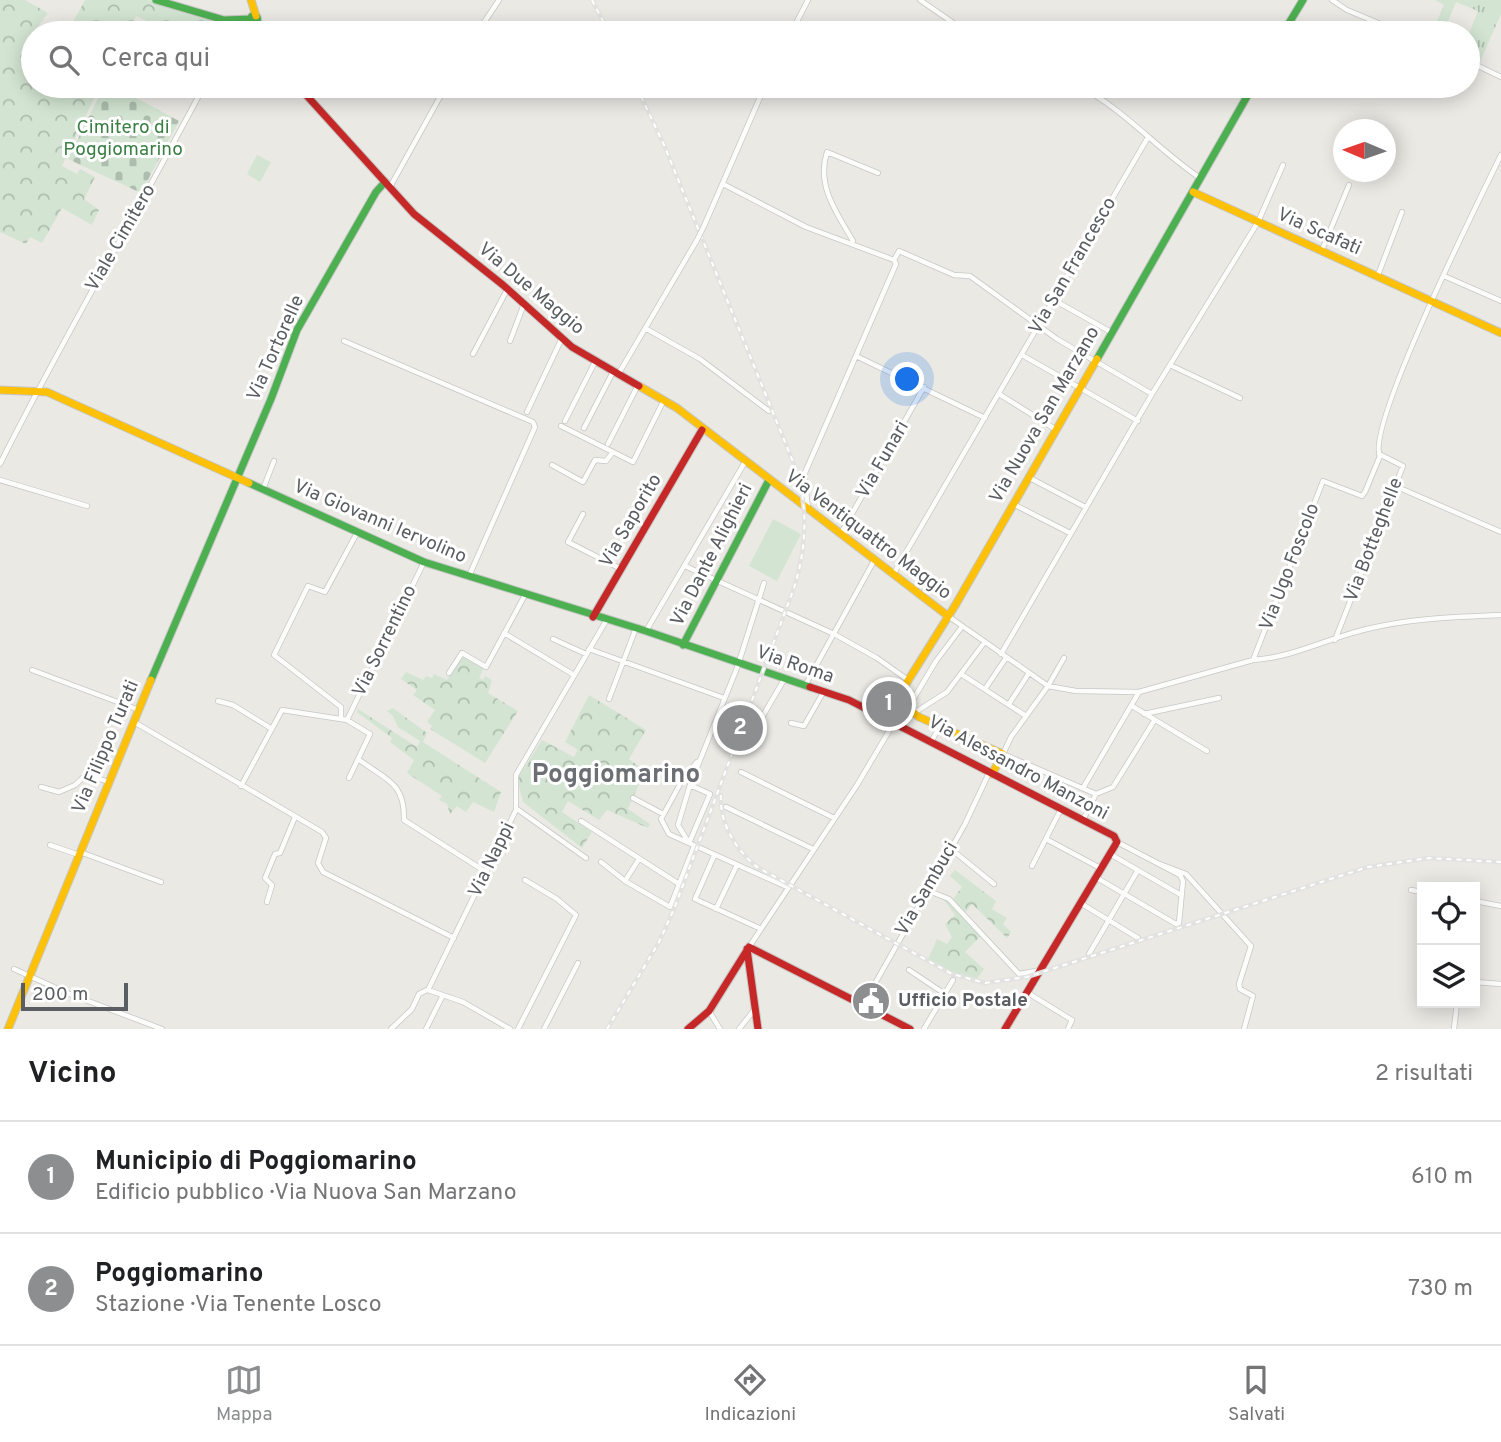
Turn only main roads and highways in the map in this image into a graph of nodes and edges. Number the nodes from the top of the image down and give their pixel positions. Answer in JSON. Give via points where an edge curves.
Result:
{"nodes":[{"id":1,"x":156,"y":0,"type":"edge"},
{"id":2,"x":251,"y":0,"type":"edge"},
{"id":3,"x":1303,"y":0,"type":"edge"},
{"id":4,"x":254,"y":18,"type":"junction"},
{"id":5,"x":256,"y":21,"type":"edge"},
{"id":6,"x":1290,"y":21,"type":"edge"},
{"id":7,"x":309,"y":98,"type":"edge"},
{"id":8,"x":1246,"y":98,"type":"edge"},
{"id":9,"x":387,"y":185,"type":"junction"},
{"id":10,"x":1193,"y":192,"type":"junction"},
{"id":11,"x":1501,"y":333,"type":"edge"},
{"id":12,"x":0,"y":390,"type":"edge"},
{"id":13,"x":702,"y":430,"type":"junction"},
{"id":14,"x":235,"y":477,"type":"junction"},
{"id":15,"x":769,"y":480,"type":"junction"},
{"id":16,"x":948,"y":616,"type":"junction"},
{"id":17,"x":593,"y":617,"type":"junction"},
{"id":18,"x":683,"y":645,"type":"junction"},
{"id":19,"x":895,"y":721,"type":"joint"},
{"id":20,"x":990,"y":774,"type":"junction"},
{"id":21,"x":748,"y":950,"type":"junction"},
{"id":22,"x":8,"y":1029,"type":"edge"},
{"id":23,"x":688,"y":1029,"type":"edge"},
{"id":24,"x":758,"y":1029,"type":"edge"},
{"id":25,"x":910,"y":1029,"type":"edge"},
{"id":26,"x":1006,"y":1029,"type":"edge"}],
"edges":[{"from":1,"to":4,"type":"main road","via":[[224,20]]},
{"from":2,"to":4,"type":"main road"},
{"from":3,"to":6,"type":"main road"},
{"from":4,"to":5,"type":"main road"},
{"from":7,"to":9,"type":"main road","name":"Via Due Maggio"},
{"from":8,"to":10,"type":"main road","name":"Via Nuova San Marzano"},
{"from":9,"to":13,"type":"main road","name":"Via Due Maggio","via":[[434,232],[508,288],[562,338],[664,400]]},
{"from":9,"to":14,"type":"main road","name":"Via Tortorelle","via":[[372,199],[301,320]]},
{"from":10,"to":11,"type":"main road","name":"Via Scafati"},
{"from":10,"to":16,"type":"main road","name":"Via Nuova San Marzano"},
{"from":12,"to":14,"type":"main road","name":"Via Giovanni Iervolino","via":[[47,392]]},
{"from":13,"to":15,"type":"main road","name":"Via Due Maggio"},
{"from":13,"to":17,"type":"main road","name":"Via Saporito"},
{"from":14,"to":17,"type":"main road","name":"Via Giovanni Iervolino","via":[[424,562]]},
{"from":14,"to":22,"type":"main road","name":"Via Filippo Turati"},
{"from":15,"to":16,"type":"main road","name":"Via Ventiquattro Maggio"},
{"from":15,"to":18,"type":"main road","name":"Via Dante Alighieri"},
{"from":16,"to":20,"type":"main road","name":"Via Nuova San Marzano","via":[[898,700],[940,726],[1003,754]]},
{"from":17,"to":18,"type":"main road","name":"Via Roma"},
{"from":18,"to":19,"type":"main road","name":"Via Roma","via":[[806,684]]},
{"from":19,"to":20,"type":"main road","name":"Via Alessandro Manzoni"},
{"from":20,"to":26,"type":"main road","name":"Via Alessandro Manzoni","via":[[1114,836],[1117,842]]},
{"from":21,"to":23,"type":"main road","via":[[709,1011]]},
{"from":21,"to":24,"type":"main road"},
{"from":21,"to":25,"type":"main road"}]}
